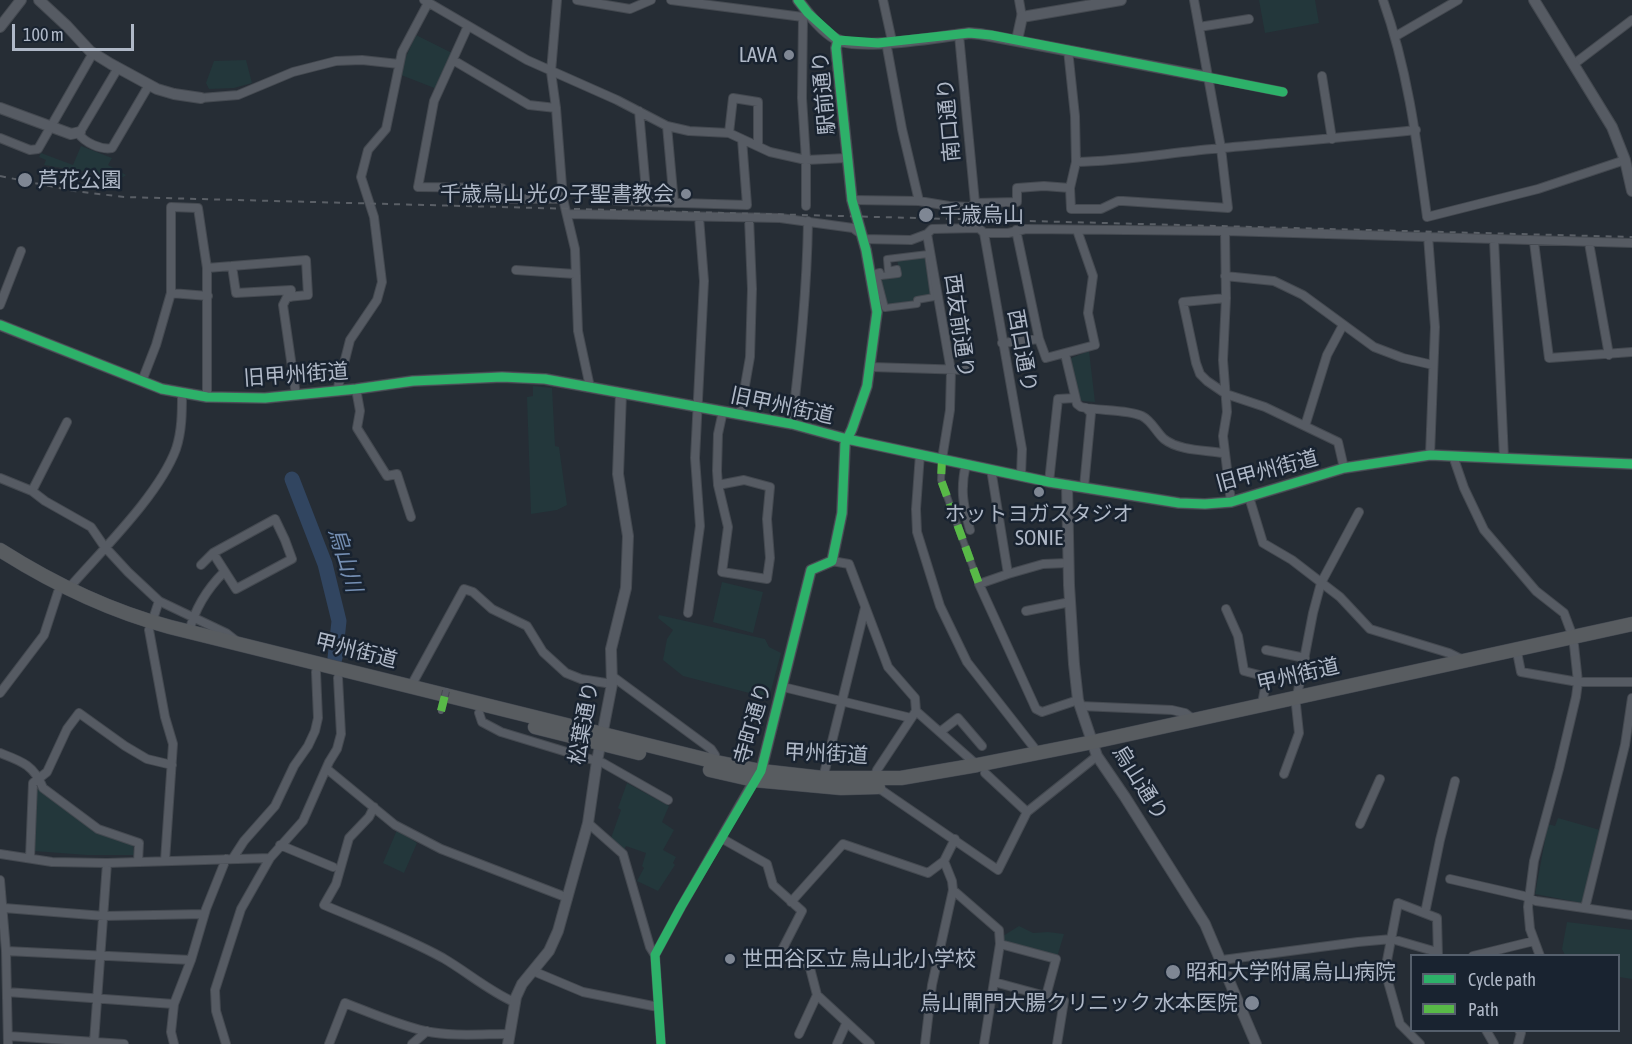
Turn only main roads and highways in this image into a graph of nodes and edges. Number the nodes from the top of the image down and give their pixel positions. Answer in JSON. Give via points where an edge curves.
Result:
{"nodes":[{"id":1,"x":0,"y":550,"type":"edge"},
{"id":2,"x":0,"y":560,"type":"edge"},
{"id":3,"x":64,"y":590,"type":"junction"},
{"id":4,"x":1632,"y":624,"type":"edge"},
{"id":5,"x":151,"y":626,"type":"junction"},
{"id":6,"x":1632,"y":632,"type":"edge"},
{"id":7,"x":1574,"y":641,"type":"junction"},
{"id":8,"x":1297,"y":701,"type":"junction"},
{"id":9,"x":601,"y":739,"type":"junction"},
{"id":10,"x":1095,"y":749,"type":"junction"},
{"id":11,"x":981,"y":769,"type":"junction"},
{"id":12,"x":758,"y":775,"type":"junction"},
{"id":13,"x":875,"y":782,"type":"junction"}],
"edges":[{"from":1,"to":3,"type":"highway","name":"甲州街道"},
{"from":2,"to":3,"type":"highway","name":"甲州街道"},
{"from":3,"to":5,"type":"highway","name":"甲州街道"},
{"from":4,"to":7,"type":"highway","name":"甲州街道"},
{"from":5,"to":9,"type":"highway","name":"甲州街道","via":[[338,678]]},
{"from":5,"to":9,"type":"highway","name":"甲州街道","via":[[411,686]]},
{"from":6,"to":7,"type":"highway","name":"甲州街道"},
{"from":7,"to":8,"type":"highway","name":"甲州街道","via":[[1518,657]]},
{"from":7,"to":8,"type":"highway","name":"甲州街道","via":[[1462,660]]},
{"from":8,"to":10,"type":"highway","name":"甲州街道"},
{"from":8,"to":10,"type":"highway","name":"甲州街道","via":[[1262,704],[1194,720]]},
{"from":9,"to":12,"type":"highway","name":"甲州街道"},
{"from":9,"to":12,"type":"highway","name":"甲州街道","via":[[716,762]]},
{"from":10,"to":11,"type":"highway","name":"甲州街道"},
{"from":10,"to":11,"type":"highway","name":"甲州街道","via":[[1039,753]]},
{"from":11,"to":13,"type":"highway","name":"甲州街道"},
{"from":12,"to":13,"type":"highway","name":"甲州街道"},
{"from":12,"to":13,"type":"highway","name":"甲州街道","via":[[841,788]]}]}
